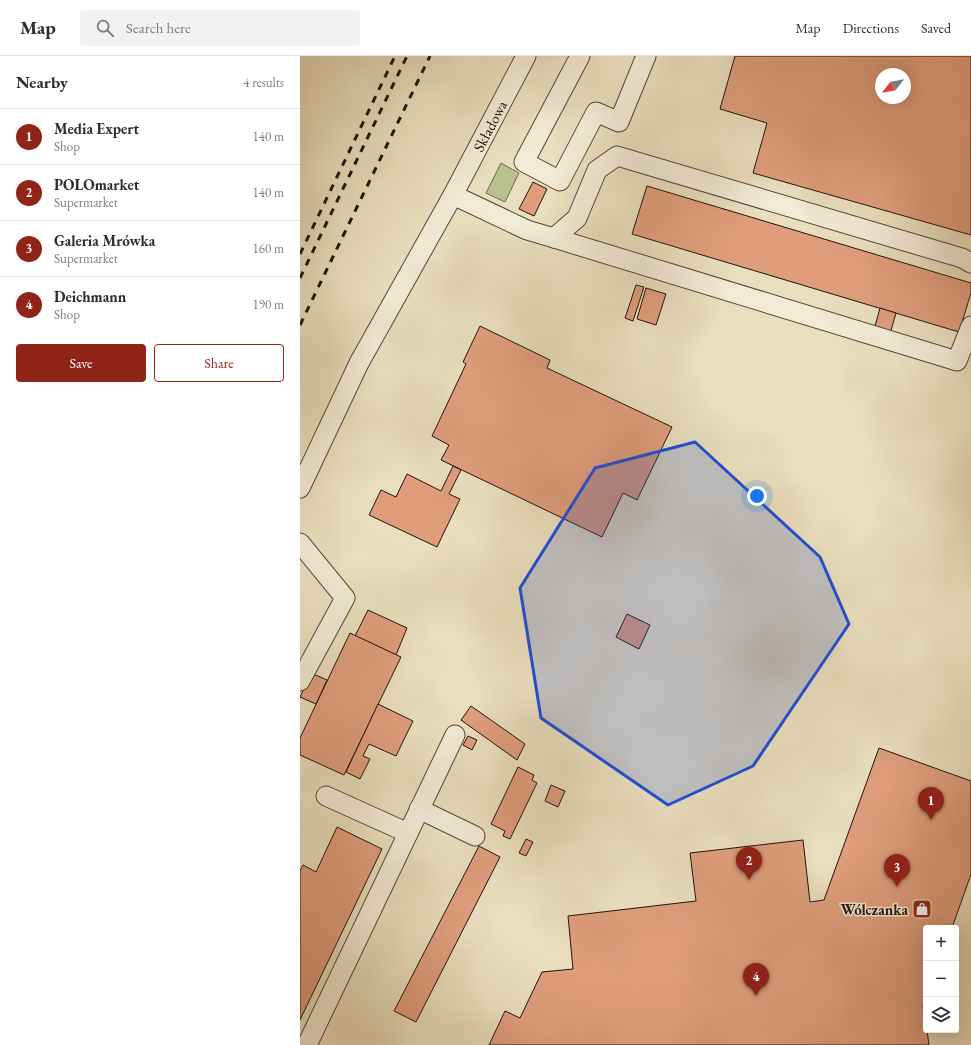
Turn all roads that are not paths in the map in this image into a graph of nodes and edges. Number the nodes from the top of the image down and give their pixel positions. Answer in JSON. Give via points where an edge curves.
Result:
{"nodes":[{"id":1,"x":526,"y":56,"type":"edge"},
{"id":2,"x":580,"y":56,"type":"edge"},
{"id":3,"x":646,"y":56,"type":"edge"},
{"id":4,"x":453,"y":195,"type":"junction"},
{"id":5,"x":554,"y":238,"type":"junction"},
{"id":6,"x":971,"y":263,"type":"edge"},
{"id":7,"x":971,"y":326,"type":"edge"},
{"id":8,"x":300,"y":488,"type":"edge"},
{"id":9,"x":300,"y":543,"type":"edge"},
{"id":10,"x":300,"y":681,"type":"edge"},
{"id":11,"x":454,"y":735,"type":"dead end"},
{"id":12,"x":326,"y":796,"type":"dead end"},
{"id":13,"x":419,"y":809,"type":"junction"},
{"id":14,"x":408,"y":833,"type":"junction"},
{"id":15,"x":475,"y":836,"type":"dead end"},
{"id":16,"x":307,"y":1045,"type":"edge"}],
"edges":[{"from":1,"to":4,"type":"lane","name":"Składowa"},
{"from":2,"to":3,"type":"lane","via":[[524,162],[560,181],[596,112],[619,122]]},
{"from":4,"to":5,"type":"lane","via":[[527,230]]},
{"from":4,"to":8,"type":"lane","name":"Składowa","via":[[359,363]]},
{"from":5,"to":6,"type":"lane","via":[[577,218],[597,170],[617,156],[962,258]]},
{"from":5,"to":7,"type":"lane","via":[[957,361]]},
{"from":9,"to":10,"type":"lane","via":[[345,598]]},
{"from":11,"to":13,"type":"lane"},
{"from":12,"to":14,"type":"lane"},
{"from":13,"to":14,"type":"lane"},
{"from":13,"to":15,"type":"lane"},
{"from":14,"to":16,"type":"lane"}]}
